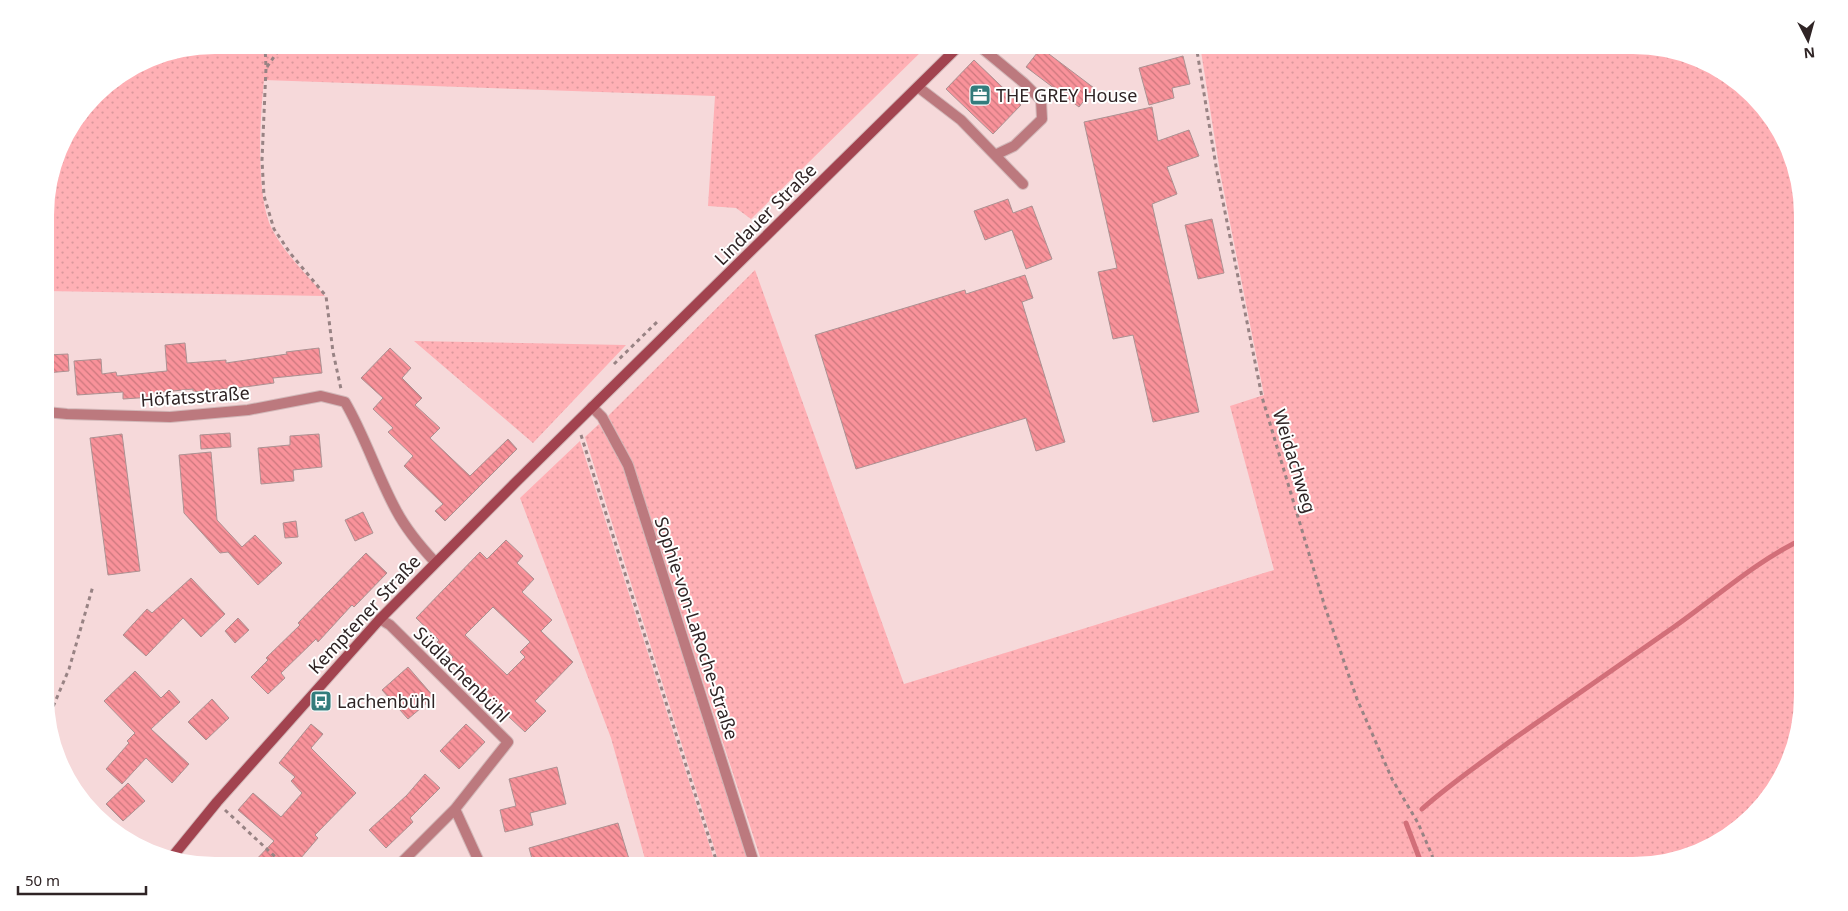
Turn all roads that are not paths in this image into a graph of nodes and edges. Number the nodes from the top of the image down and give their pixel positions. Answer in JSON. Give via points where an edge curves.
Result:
{"nodes":[{"id":1,"x":951,"y":54,"type":"edge"},
{"id":2,"x":989,"y":54,"type":"edge"},
{"id":3,"x":918,"y":86,"type":"junction"},
{"id":4,"x":995,"y":155,"type":"junction"},
{"id":5,"x":1024,"y":184,"type":"dead end"},
{"id":6,"x":592,"y":407,"type":"junction"},
{"id":7,"x":54,"y":412,"type":"edge"},
{"id":8,"x":435,"y":562,"type":"junction"},
{"id":9,"x":380,"y":619,"type":"junction"},
{"id":10,"x":455,"y":809,"type":"junction"},
{"id":11,"x":176,"y":852,"type":"edge"},
{"id":12,"x":407,"y":857,"type":"edge"},
{"id":13,"x":477,"y":857,"type":"edge"},
{"id":14,"x":752,"y":857,"type":"edge"}],
"edges":[{"from":1,"to":3,"type":"main road","name":"Lindauer Straße"},
{"from":2,"to":4,"type":"street","via":[[1042,100],[1042,119],[1014,146]]},
{"from":3,"to":4,"type":"street","via":[[961,120]]},
{"from":3,"to":6,"type":"main road","name":"Lindauer Straße"},
{"from":4,"to":5,"type":"street"},
{"from":6,"to":8,"type":"main road","name":"Kemptener Straße"},
{"from":6,"to":14,"type":"street","name":"Sophie-von-LaRoche-Straße","via":[[602,416],[628,465]]},
{"from":7,"to":8,"type":"street","name":"Höfatsstraße","via":[[170,417],[248,410],[321,396],[345,402],[359,425],[396,510]]},
{"from":8,"to":9,"type":"main road","name":"Kemptener Straße"},
{"from":9,"to":10,"type":"street","name":"Südlachenbühl","via":[[390,625],[508,742]]},
{"from":9,"to":11,"type":"main road","name":"Kemptener Straße"},
{"from":10,"to":12,"type":"street","name":"Südlachenbühl"},
{"from":10,"to":13,"type":"street"}]}
